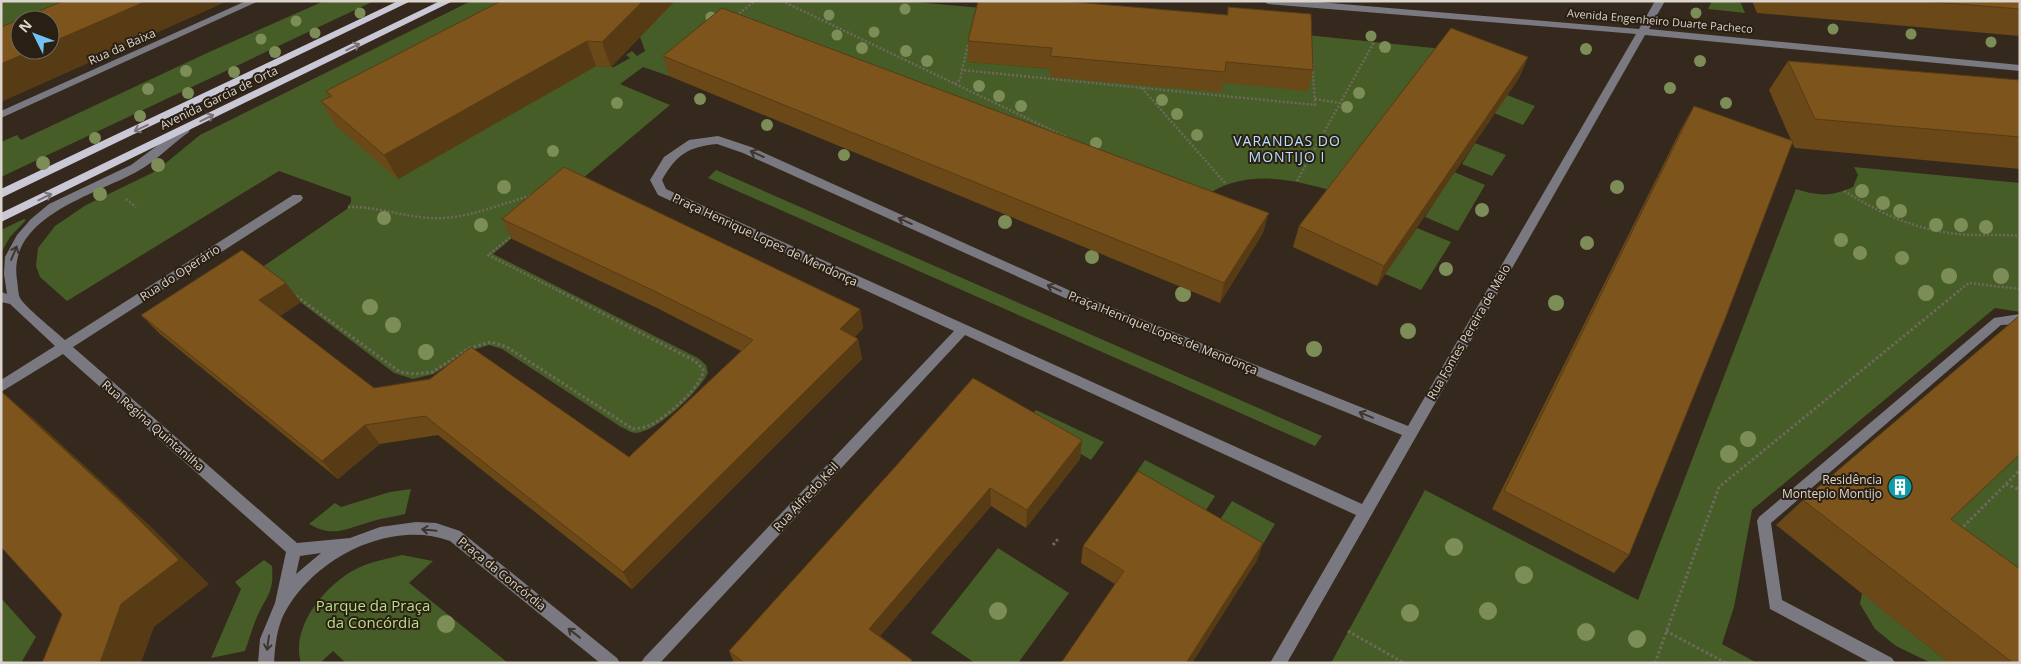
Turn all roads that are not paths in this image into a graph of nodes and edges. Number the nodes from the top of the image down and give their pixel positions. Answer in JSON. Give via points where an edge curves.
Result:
{"nodes":[{"id":1,"x":254,"y":1,"type":"edge"},
{"id":2,"x":406,"y":1,"type":"edge"},
{"id":3,"x":448,"y":1,"type":"edge"},
{"id":4,"x":1268,"y":1,"type":"edge"},
{"id":5,"x":1660,"y":1,"type":"edge"},
{"id":6,"x":1641,"y":32,"type":"junction"},
{"id":7,"x":2020,"y":68,"type":"edge"},
{"id":8,"x":1,"y":115,"type":"edge"},
{"id":9,"x":185,"y":129,"type":"junction"},
{"id":10,"x":1,"y":194,"type":"edge"},
{"id":11,"x":297,"y":198,"type":"dead end"},
{"id":12,"x":1,"y":218,"type":"edge"},
{"id":13,"x":1,"y":297,"type":"edge"},
{"id":14,"x":14,"y":300,"type":"junction"},
{"id":15,"x":2020,"y":319,"type":"edge"},
{"id":16,"x":962,"y":330,"type":"junction"},
{"id":17,"x":64,"y":347,"type":"junction"},
{"id":18,"x":1,"y":387,"type":"edge"},
{"id":19,"x":1411,"y":433,"type":"junction"},
{"id":20,"x":1364,"y":512,"type":"junction"},
{"id":21,"x":352,"y":544,"type":"junction"},
{"id":22,"x":294,"y":550,"type":"junction"},
{"id":23,"x":280,"y":608,"type":"junction"},
{"id":24,"x":266,"y":663,"type":"edge"},
{"id":25,"x":612,"y":663,"type":"edge"},
{"id":26,"x":649,"y":663,"type":"edge"},
{"id":27,"x":1278,"y":663,"type":"edge"},
{"id":28,"x":1887,"y":663,"type":"edge"}],
"edges":[{"from":1,"to":8,"type":"street","name":"Rua da Baixa"},
{"from":2,"to":10,"type":"main road","name":"Avenida Garcia de Orta","one_way":true},
{"from":9,"to":3,"type":"main road","name":"Avenida Garcia de Orta","one_way":true},
{"from":4,"to":6,"type":"street","name":"Avenida Engenheiro Duarte Pacheco"},
{"from":5,"to":6,"type":"street","name":"Rua Fontes Pereira de Melo"},
{"from":6,"to":7,"type":"street","name":"Avenida Engenheiro Duarte Pacheco"},
{"from":6,"to":19,"type":"street","name":"Rua Fontes Pereira de Melo"},
{"from":12,"to":9,"type":"main road","name":"Avenida Garcia de Orta","one_way":true},
{"from":14,"to":9,"type":"street","one_way":true,"via":[[11,257],[35,222],[53,207],[135,168]]},
{"from":11,"to":17,"type":"street","name":"Rua do Operário"},
{"from":13,"to":14,"type":"street"},
{"from":14,"to":17,"type":"street","name":"Rua Regina Quintanilha"},
{"from":15,"to":28,"type":"street","via":[[1998,320],[1764,521],[1775,604]]},
{"from":19,"to":16,"type":"street","name":"Praça Henrique Lopes de Mendonça","one_way":true,"via":[[1069,295],[747,150],[718,140],[694,143],[668,160],[656,180],[662,192]]},
{"from":16,"to":20,"type":"street","name":"Praça Henrique Lopes de Mendonça"},
{"from":16,"to":26,"type":"street","name":"Rua Alfredo Keil"},
{"from":17,"to":18,"type":"street","name":"Rua do Operário"},
{"from":17,"to":22,"type":"street","name":"Rua Regina Quintanilha"},
{"from":19,"to":20,"type":"street","name":"Rua Fontes Pereira de Melo"},
{"from":20,"to":27,"type":"street","name":"Rua Fontes Pereira de Melo"},
{"from":21,"to":22,"type":"street"},
{"from":21,"to":23,"type":"street","name":"Praça da Concórdia","via":[[323,560],[300,579]]},
{"from":25,"to":21,"type":"street","name":"Praça da Concórdia","one_way":true,"via":[[455,536],[433,529],[409,529],[382,533]]},
{"from":22,"to":23,"type":"street"},
{"from":23,"to":24,"type":"street","name":"Praça da Concórdia","one_way":true,"via":[[268,637]]}]}
